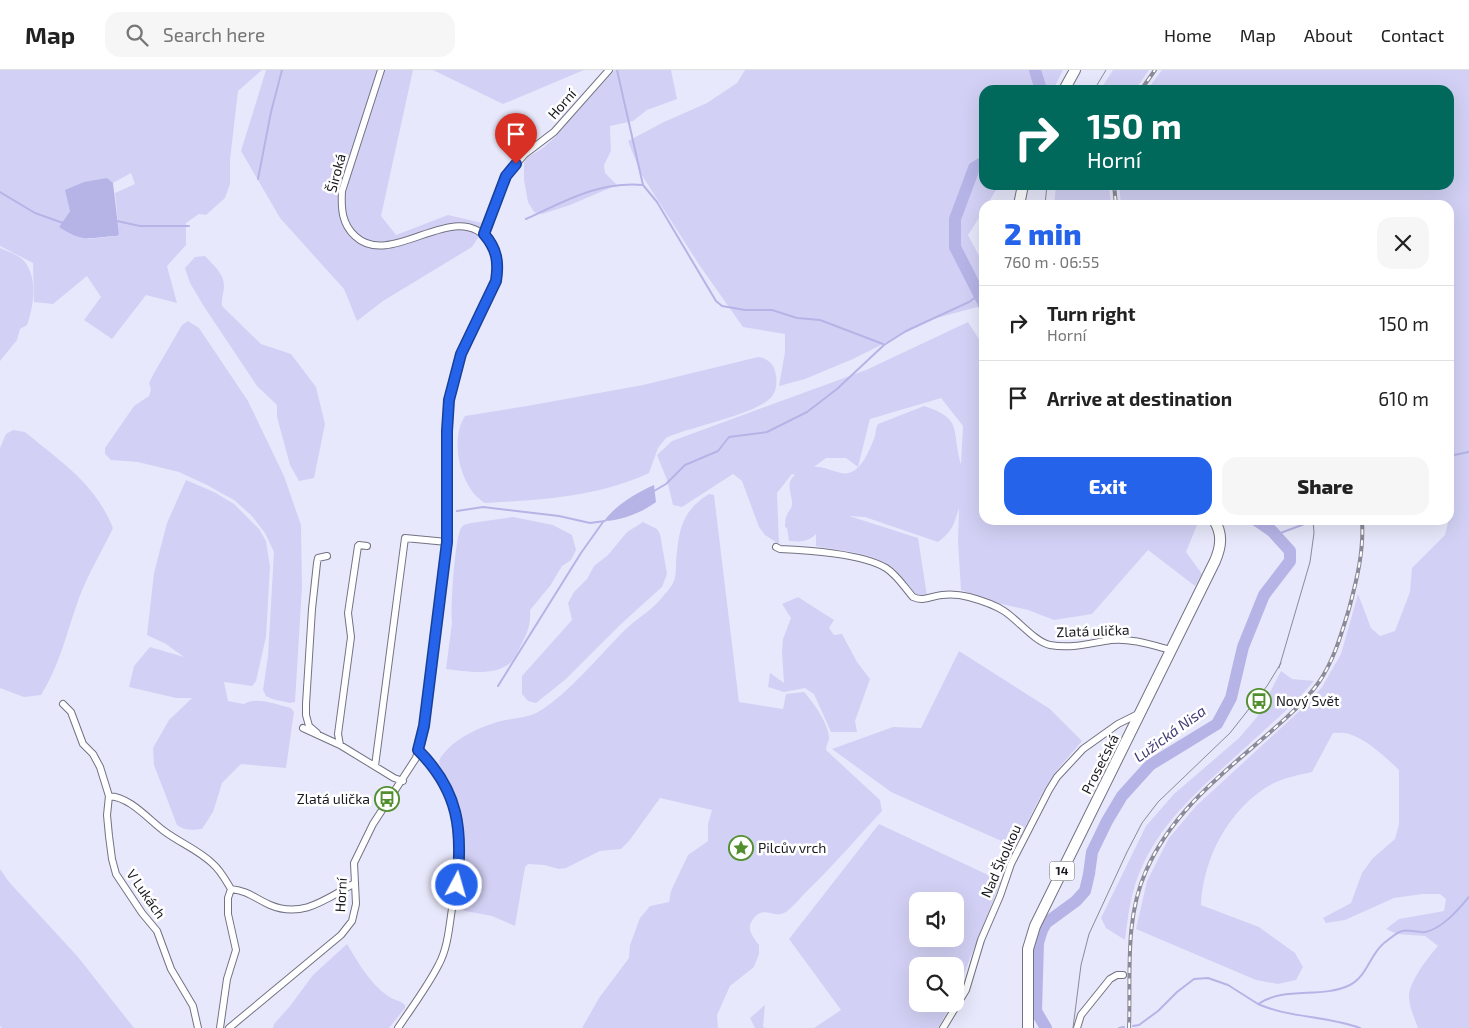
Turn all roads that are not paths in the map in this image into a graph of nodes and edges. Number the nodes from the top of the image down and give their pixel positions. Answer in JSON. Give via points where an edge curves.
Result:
{"nodes":[{"id":1,"x":381,"y":70,"type":"edge"},
{"id":2,"x":609,"y":70,"type":"edge"},
{"id":3,"x":1076,"y":70,"type":"edge"},
{"id":4,"x":1067,"y":85,"type":"edge"},
{"id":5,"x":484,"y":234,"type":"junction"},
{"id":6,"x":1216,"y":525,"type":"edge"},
{"id":7,"x":447,"y":542,"type":"junction"},
{"id":8,"x":367,"y":546,"type":"dead end"},
{"id":9,"x":776,"y":547,"type":"dead end"},
{"id":10,"x":327,"y":556,"type":"dead end"},
{"id":11,"x":1171,"y":650,"type":"junction"},
{"id":12,"x":63,"y":704,"type":"dead end"},
{"id":13,"x":1141,"y":712,"type":"junction"},
{"id":14,"x":303,"y":728,"type":"dead end"},
{"id":15,"x":317,"y":733,"type":"junction"},
{"id":16,"x":340,"y":745,"type":"junction"},
{"id":17,"x":418,"y":750,"type":"junction"},
{"id":18,"x":375,"y":766,"type":"junction"},
{"id":19,"x":403,"y":780,"type":"junction"},
{"id":20,"x":109,"y":796,"type":"junction"},
{"id":21,"x":355,"y":883,"type":"junction"},
{"id":22,"x":231,"y":889,"type":"junction"},
{"id":23,"x":1123,"y":975,"type":"dead end"},
{"id":24,"x":198,"y":1028,"type":"edge"},
{"id":25,"x":220,"y":1028,"type":"edge"},
{"id":26,"x":229,"y":1028,"type":"edge"},
{"id":27,"x":398,"y":1028,"type":"edge"},
{"id":28,"x":943,"y":1028,"type":"edge"},
{"id":29,"x":1028,"y":1028,"type":"edge"},
{"id":30,"x":1077,"y":1028,"type":"edge"}],
"edges":[{"from":1,"to":5,"type":"street","name":"Široká","via":[[342,191],[341,206],[346,226],[358,239],[376,246],[392,245],[447,228],[469,228]]},
{"from":2,"to":5,"type":"street","name":"Horní","via":[[554,132],[525,154],[506,176]]},
{"from":3,"to":4,"type":"main road"},
{"from":5,"to":7,"type":"street","name":"Horní","via":[[496,251],[498,270],[461,354],[449,400]]},
{"from":6,"to":11,"type":"main road","name":"Prosečská","number":"14","via":[[1221,545],[1219,552]]},
{"from":7,"to":17,"type":"street","name":"Horní","via":[[424,726]]},
{"from":7,"to":18,"type":"street","via":[[405,538]]},
{"from":8,"to":16,"type":"street","via":[[358,546],[348,613],[351,637],[338,734]]},
{"from":9,"to":11,"type":"street","name":"Zlatá ulička","via":[[820,551],[873,563],[886,568],[917,599],[951,595],[983,602],[1002,610],[1048,645],[1068,647],[1124,640]]},
{"from":10,"to":15,"type":"street","via":[[318,556],[306,710],[309,726]]},
{"from":11,"to":13,"type":"main road","name":"Prosečská","number":"14"},
{"from":12,"to":20,"type":"street","name":"V Lukách","via":[[71,712],[83,744],[93,754]]},
{"from":13,"to":28,"type":"street","name":"Nad Školkou","via":[[1083,749],[1057,777],[1011,864],[981,940],[966,990]]},
{"from":13,"to":29,"type":"main road","name":"Prosečská","number":"14","via":[[1035,926],[1030,940],[1028,966]]},
{"from":14,"to":15,"type":"street"},
{"from":15,"to":16,"type":"street"},
{"from":16,"to":18,"type":"street"},
{"from":17,"to":19,"type":"street","name":"Horní"},
{"from":17,"to":27,"type":"street","via":[[430,761],[453,801],[460,853],[446,948]]},
{"from":18,"to":19,"type":"street"},
{"from":19,"to":21,"type":"street","name":"Horní","via":[[373,824],[354,863]]},
{"from":20,"to":22,"type":"street","via":[[120,798],[206,857]]},
{"from":20,"to":24,"type":"street","name":"V Lukách","via":[[108,829],[116,874],[157,931],[171,969],[193,1006]]},
{"from":21,"to":22,"type":"street","via":[[300,911],[282,910],[243,890]]},
{"from":21,"to":26,"type":"street","name":"Horní","via":[[356,904],[352,921],[341,935]]},
{"from":22,"to":25,"type":"street","via":[[228,914],[236,950],[227,978]]},
{"from":23,"to":30,"type":"street","via":[[1110,979],[1081,1015]]}]}
